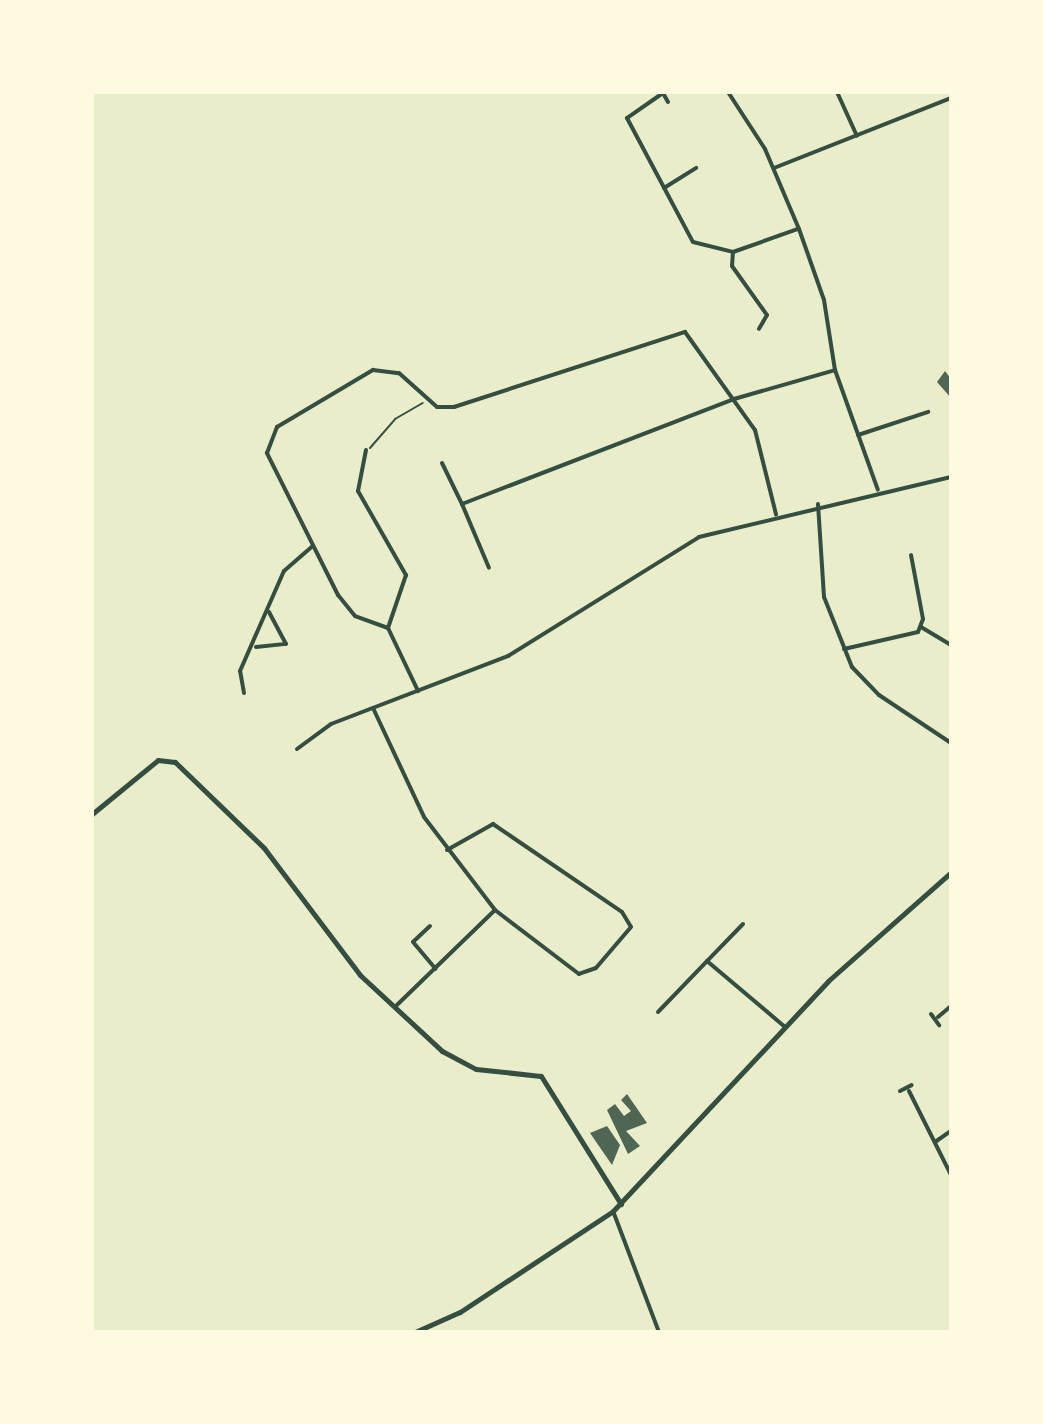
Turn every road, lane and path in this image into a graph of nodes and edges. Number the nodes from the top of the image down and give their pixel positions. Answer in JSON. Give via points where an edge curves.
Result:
{"nodes":[{"id":1,"x":728,"y":92,"type":"edge"},
{"id":2,"x":837,"y":92,"type":"edge"},
{"id":3,"x":951,"y":98,"type":"edge"},
{"id":4,"x":668,"y":102,"type":"dead end"},
{"id":5,"x":857,"y":136,"type":"junction"},
{"id":6,"x":696,"y":168,"type":"dead end"},
{"id":7,"x":774,"y":168,"type":"junction"},
{"id":8,"x":664,"y":188,"type":"junction"},
{"id":9,"x":799,"y":229,"type":"junction"},
{"id":10,"x":733,"y":252,"type":"junction"},
{"id":11,"x":759,"y":329,"type":"dead end"},
{"id":12,"x":835,"y":370,"type":"junction"},
{"id":13,"x":734,"y":399,"type":"junction"},
{"id":14,"x":428,"y":402,"type":"junction"},
{"id":15,"x":928,"y":412,"type":"dead end"},
{"id":16,"x":858,"y":435,"type":"junction"},
{"id":17,"x":366,"y":450,"type":"joint"},
{"id":18,"x":442,"y":463,"type":"dead end"},
{"id":19,"x":951,"y":477,"type":"edge"},
{"id":20,"x":878,"y":490,"type":"junction"},
{"id":21,"x":462,"y":504,"type":"junction"},
{"id":22,"x":818,"y":504,"type":"junction"},
{"id":23,"x":776,"y":514,"type":"junction"},
{"id":24,"x":313,"y":546,"type":"junction"},
{"id":25,"x":911,"y":555,"type":"dead end"},
{"id":26,"x":489,"y":568,"type":"dead end"},
{"id":27,"x":269,"y":612,"type":"junction"},
{"id":28,"x":921,"y":627,"type":"junction"},
{"id":29,"x":388,"y":628,"type":"junction"},
{"id":30,"x":951,"y":645,"type":"edge"},
{"id":31,"x":256,"y":647,"type":"junction"},
{"id":32,"x":844,"y":649,"type":"junction"},
{"id":33,"x":418,"y":692,"type":"junction"},
{"id":34,"x":244,"y":693,"type":"dead end"},
{"id":35,"x":373,"y":708,"type":"junction"},
{"id":36,"x":951,"y":743,"type":"edge"},
{"id":37,"x":297,"y":749,"type":"dead end"},
{"id":38,"x":92,"y":814,"type":"edge"},
{"id":39,"x":447,"y":850,"type":"junction"},
{"id":40,"x":951,"y":872,"type":"edge"},
{"id":41,"x":495,"y":910,"type":"junction"},
{"id":42,"x":743,"y":924,"type":"dead end"},
{"id":43,"x":430,"y":926,"type":"dead end"},
{"id":44,"x":707,"y":961,"type":"junction"},
{"id":45,"x":436,"y":969,"type":"junction"},
{"id":46,"x":396,"y":1006,"type":"junction"},
{"id":47,"x":951,"y":1006,"type":"edge"},
{"id":48,"x":658,"y":1012,"type":"dead end"},
{"id":49,"x":931,"y":1014,"type":"dead end"},
{"id":50,"x":938,"y":1017,"type":"junction"},
{"id":51,"x":939,"y":1025,"type":"dead end"},
{"id":52,"x":784,"y":1026,"type":"junction"},
{"id":53,"x":912,"y":1085,"type":"dead end"},
{"id":54,"x":900,"y":1091,"type":"dead end"},
{"id":55,"x":909,"y":1091,"type":"junction"},
{"id":56,"x":951,"y":1131,"type":"edge"},
{"id":57,"x":935,"y":1142,"type":"junction"},
{"id":58,"x":951,"y":1175,"type":"edge"},
{"id":59,"x":621,"y":1204,"type":"junction"},
{"id":60,"x":613,"y":1211,"type":"junction"},
{"id":61,"x":415,"y":1332,"type":"edge"},
{"id":62,"x":659,"y":1332,"type":"edge"}],
"edges":[{"from":1,"to":7,"type":"street"},
{"from":2,"to":5,"type":"street"},
{"from":3,"to":5,"type":"street"},
{"from":4,"to":8,"type":"street","via":[[663,93],[627,118]]},
{"from":5,"to":7,"type":"street"},
{"from":6,"to":8,"type":"street"},
{"from":7,"to":9,"type":"street"},
{"from":8,"to":10,"type":"street","via":[[693,242]]},
{"from":9,"to":10,"type":"street"},
{"from":9,"to":12,"type":"street","via":[[824,300]]},
{"from":10,"to":11,"type":"street","via":[[732,266],[767,315]]},
{"from":12,"to":13,"type":"street"},
{"from":12,"to":16,"type":"street"},
{"from":13,"to":14,"type":"street","via":[[690,335],[680,332],[454,407]]},
{"from":13,"to":21,"type":"street"},
{"from":13,"to":23,"type":"street","via":[[759,438]]},
{"from":14,"to":17,"type":"path","via":[[395,419]]},
{"from":14,"to":24,"type":"street","via":[[399,373],[373,370],[277,427],[268,461]]},
{"from":15,"to":16,"type":"street"},
{"from":16,"to":20,"type":"street"},
{"from":17,"to":29,"type":"street","via":[[358,491],[406,575]]},
{"from":18,"to":21,"type":"street"},
{"from":19,"to":20,"type":"street"},
{"from":20,"to":22,"type":"street"},
{"from":21,"to":26,"type":"street"},
{"from":22,"to":23,"type":"street"},
{"from":22,"to":32,"type":"street","via":[[824,597]]},
{"from":23,"to":33,"type":"street","via":[[699,537],[508,656]]},
{"from":24,"to":27,"type":"street","via":[[284,571]]},
{"from":24,"to":29,"type":"street","via":[[355,616]]},
{"from":25,"to":28,"type":"street"},
{"from":27,"to":31,"type":"street"},
{"from":27,"to":31,"type":"street","via":[[286,644]]},
{"from":28,"to":30,"type":"street"},
{"from":28,"to":32,"type":"street"},
{"from":29,"to":33,"type":"street"},
{"from":31,"to":34,"type":"street","via":[[240,671]]},
{"from":32,"to":36,"type":"street","via":[[864,683]]},
{"from":33,"to":35,"type":"street"},
{"from":35,"to":37,"type":"street","via":[[323,728]]},
{"from":35,"to":39,"type":"street","via":[[400,775]]},
{"from":38,"to":46,"type":"street","via":[[158,760],[175,762],[253,836],[347,960]]},
{"from":39,"to":41,"type":"street"},
{"from":39,"to":41,"type":"street","via":[[493,824],[622,912],[631,927],[596,968],[579,974]]},
{"from":40,"to":52,"type":"street"},
{"from":41,"to":45,"type":"street"},
{"from":42,"to":44,"type":"street"},
{"from":43,"to":45,"type":"street","via":[[413,942]]},
{"from":44,"to":48,"type":"street"},
{"from":44,"to":52,"type":"street"},
{"from":45,"to":46,"type":"street"},
{"from":46,"to":59,"type":"street","via":[[464,1064],[541,1076]]},
{"from":47,"to":50,"type":"street"},
{"from":49,"to":50,"type":"street"},
{"from":50,"to":51,"type":"street"},
{"from":52,"to":59,"type":"street"},
{"from":53,"to":55,"type":"street"},
{"from":54,"to":55,"type":"street"},
{"from":55,"to":57,"type":"street"},
{"from":56,"to":57,"type":"street"},
{"from":57,"to":58,"type":"street"},
{"from":59,"to":60,"type":"street"},
{"from":60,"to":61,"type":"street","via":[[460,1312]]},
{"from":60,"to":62,"type":"street"}]}
